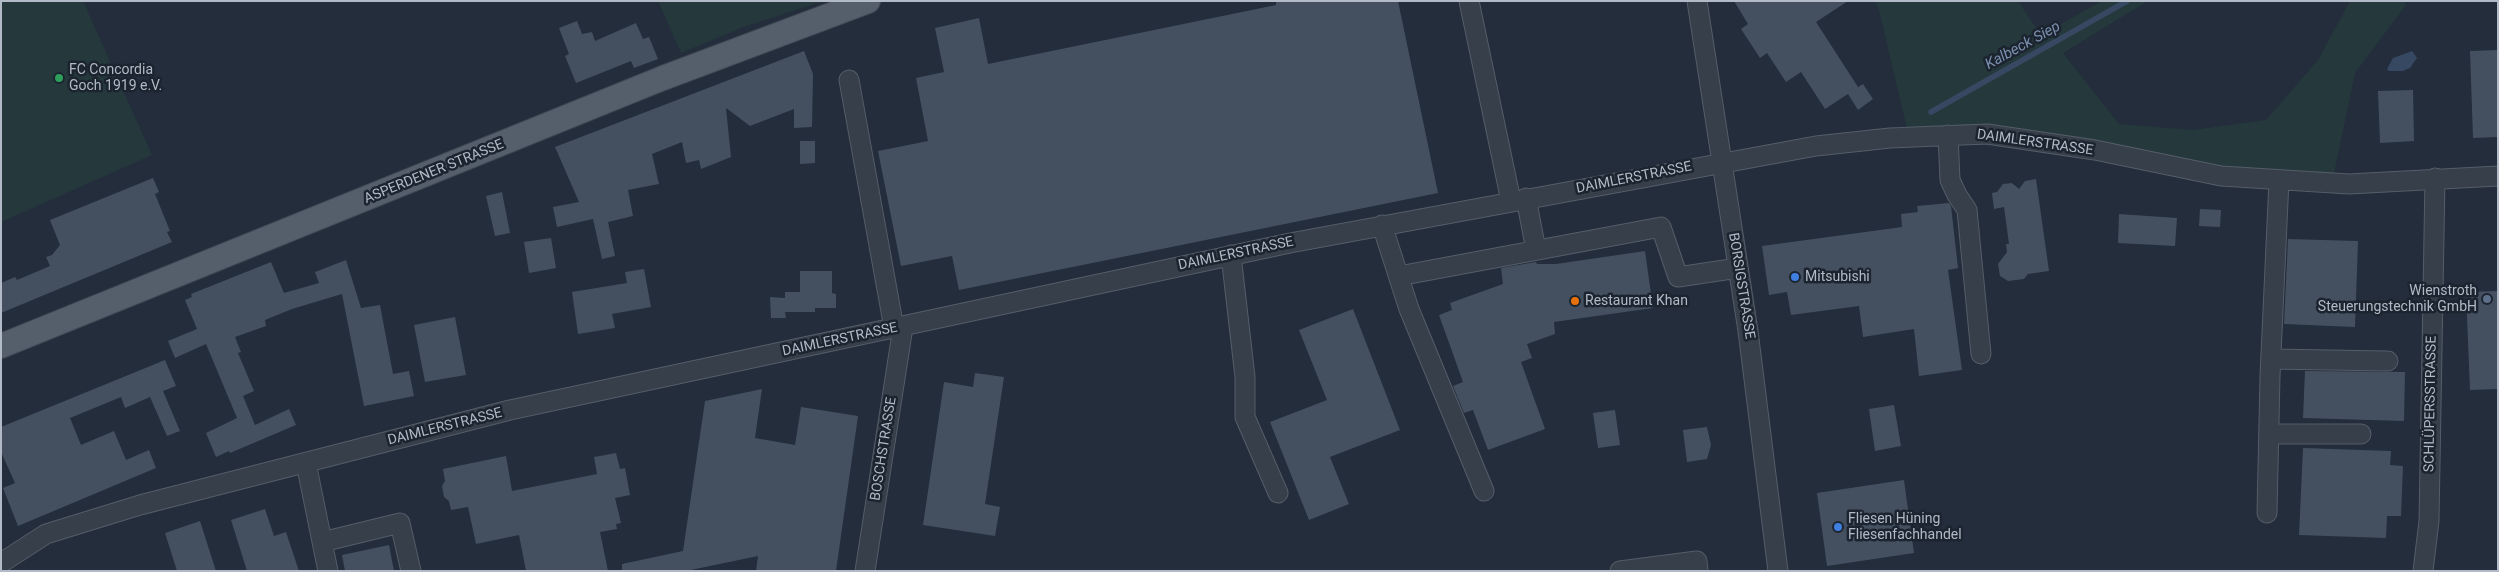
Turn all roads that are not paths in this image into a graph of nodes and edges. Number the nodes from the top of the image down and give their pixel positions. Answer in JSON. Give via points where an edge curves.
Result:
{"nodes":[{"id":1,"x":868,"y":1,"type":"edge"},
{"id":2,"x":1468,"y":1,"type":"edge"},
{"id":3,"x":1697,"y":1,"type":"edge"},
{"id":4,"x":849,"y":80,"type":"dead end"},
{"id":5,"x":1948,"y":135,"type":"junction"},
{"id":6,"x":1722,"y":162,"type":"junction"},
{"id":7,"x":2498,"y":176,"type":"edge"},
{"id":8,"x":2435,"y":178,"type":"junction"},
{"id":9,"x":2279,"y":180,"type":"junction"},
{"id":10,"x":1519,"y":200,"type":"junction"},
{"id":11,"x":1382,"y":225,"type":"junction"},
{"id":12,"x":1536,"y":250,"type":"junction"},
{"id":13,"x":1231,"y":255,"type":"junction"},
{"id":14,"x":1738,"y":268,"type":"junction"},
{"id":15,"x":1399,"y":276,"type":"junction"},
{"id":16,"x":899,"y":328,"type":"junction"},
{"id":17,"x":1,"y":346,"type":"edge"},
{"id":18,"x":1982,"y":354,"type":"dead end"},
{"id":19,"x":2270,"y":359,"type":"junction"},
{"id":20,"x":2388,"y":361,"type":"dead end"},
{"id":21,"x":2269,"y":434,"type":"junction"},
{"id":22,"x":2361,"y":434,"type":"dead end"},
{"id":23,"x":306,"y":463,"type":"junction"},
{"id":24,"x":1484,"y":491,"type":"dead end"},
{"id":25,"x":1278,"y":493,"type":"dead end"},
{"id":26,"x":2267,"y":513,"type":"dead end"},
{"id":27,"x":322,"y":542,"type":"junction"},
{"id":28,"x":1,"y":563,"type":"edge"},
{"id":29,"x":328,"y":571,"type":"edge"},
{"id":30,"x":411,"y":571,"type":"edge"},
{"id":31,"x":865,"y":571,"type":"edge"},
{"id":32,"x":1620,"y":571,"type":"edge"},
{"id":33,"x":1698,"y":571,"type":"edge"},
{"id":34,"x":1778,"y":571,"type":"edge"},
{"id":35,"x":2424,"y":571,"type":"edge"}],
"edges":[{"from":1,"to":17,"type":"main road","name":"ASPERDENER STRASSE","via":[[663,78]]},
{"from":2,"to":10,"type":"street"},
{"from":3,"to":6,"type":"street","name":"BORSIGSTRASSE"},
{"from":4,"to":16,"type":"street","name":"BOSCHSTRASSE"},
{"from":5,"to":6,"type":"street","name":"DAIMLERSTRASSE","via":[[1816,146]]},
{"from":5,"to":9,"type":"street","name":"DAIMLERSTRASSE","via":[[1987,134],[2095,150],[2221,176]]},
{"from":5,"to":18,"type":"street","via":[[1950,180],[1967,210]]},
{"from":6,"to":10,"type":"street","name":"DAIMLERSTRASSE"},
{"from":6,"to":14,"type":"street","name":"BORSIGSTRASSE"},
{"from":7,"to":8,"type":"street","name":"DAIMLERSTRASSE"},
{"from":8,"to":9,"type":"street","name":"DAIMLERSTRASSE","via":[[2349,184]]},
{"from":8,"to":35,"type":"street","name":"SCHLÜPERSSTRASSE","via":[[2429,521]]},
{"from":9,"to":19,"type":"street"},
{"from":10,"to":11,"type":"street","name":"DAIMLERSTRASSE"},
{"from":10,"to":12,"type":"street"},
{"from":11,"to":13,"type":"street","name":"DAIMLERSTRASSE"},
{"from":11,"to":15,"type":"street"},
{"from":12,"to":14,"type":"street","via":[[1660,226],[1678,277]]},
{"from":12,"to":15,"type":"street"},
{"from":13,"to":16,"type":"street","name":"DAIMLERSTRASSE"},
{"from":13,"to":25,"type":"street","via":[[1245,417]]},
{"from":14,"to":34,"type":"street","name":"BORSIGSTRASSE"},
{"from":15,"to":24,"type":"street"},
{"from":16,"to":23,"type":"street","name":"DAIMLERSTRASSE","via":[[510,410]]},
{"from":16,"to":31,"type":"street","name":"BOSCHSTRASSE"},
{"from":19,"to":20,"type":"street"},
{"from":19,"to":21,"type":"street"},
{"from":21,"to":22,"type":"street"},
{"from":21,"to":26,"type":"street"},
{"from":23,"to":27,"type":"street"},
{"from":23,"to":28,"type":"street","name":"DAIMLERSTRASSE","via":[[140,505],[46,534]]},
{"from":27,"to":29,"type":"street"},
{"from":27,"to":30,"type":"street","via":[[400,523]]},
{"from":32,"to":33,"type":"street","via":[[1697,561]]}]}
